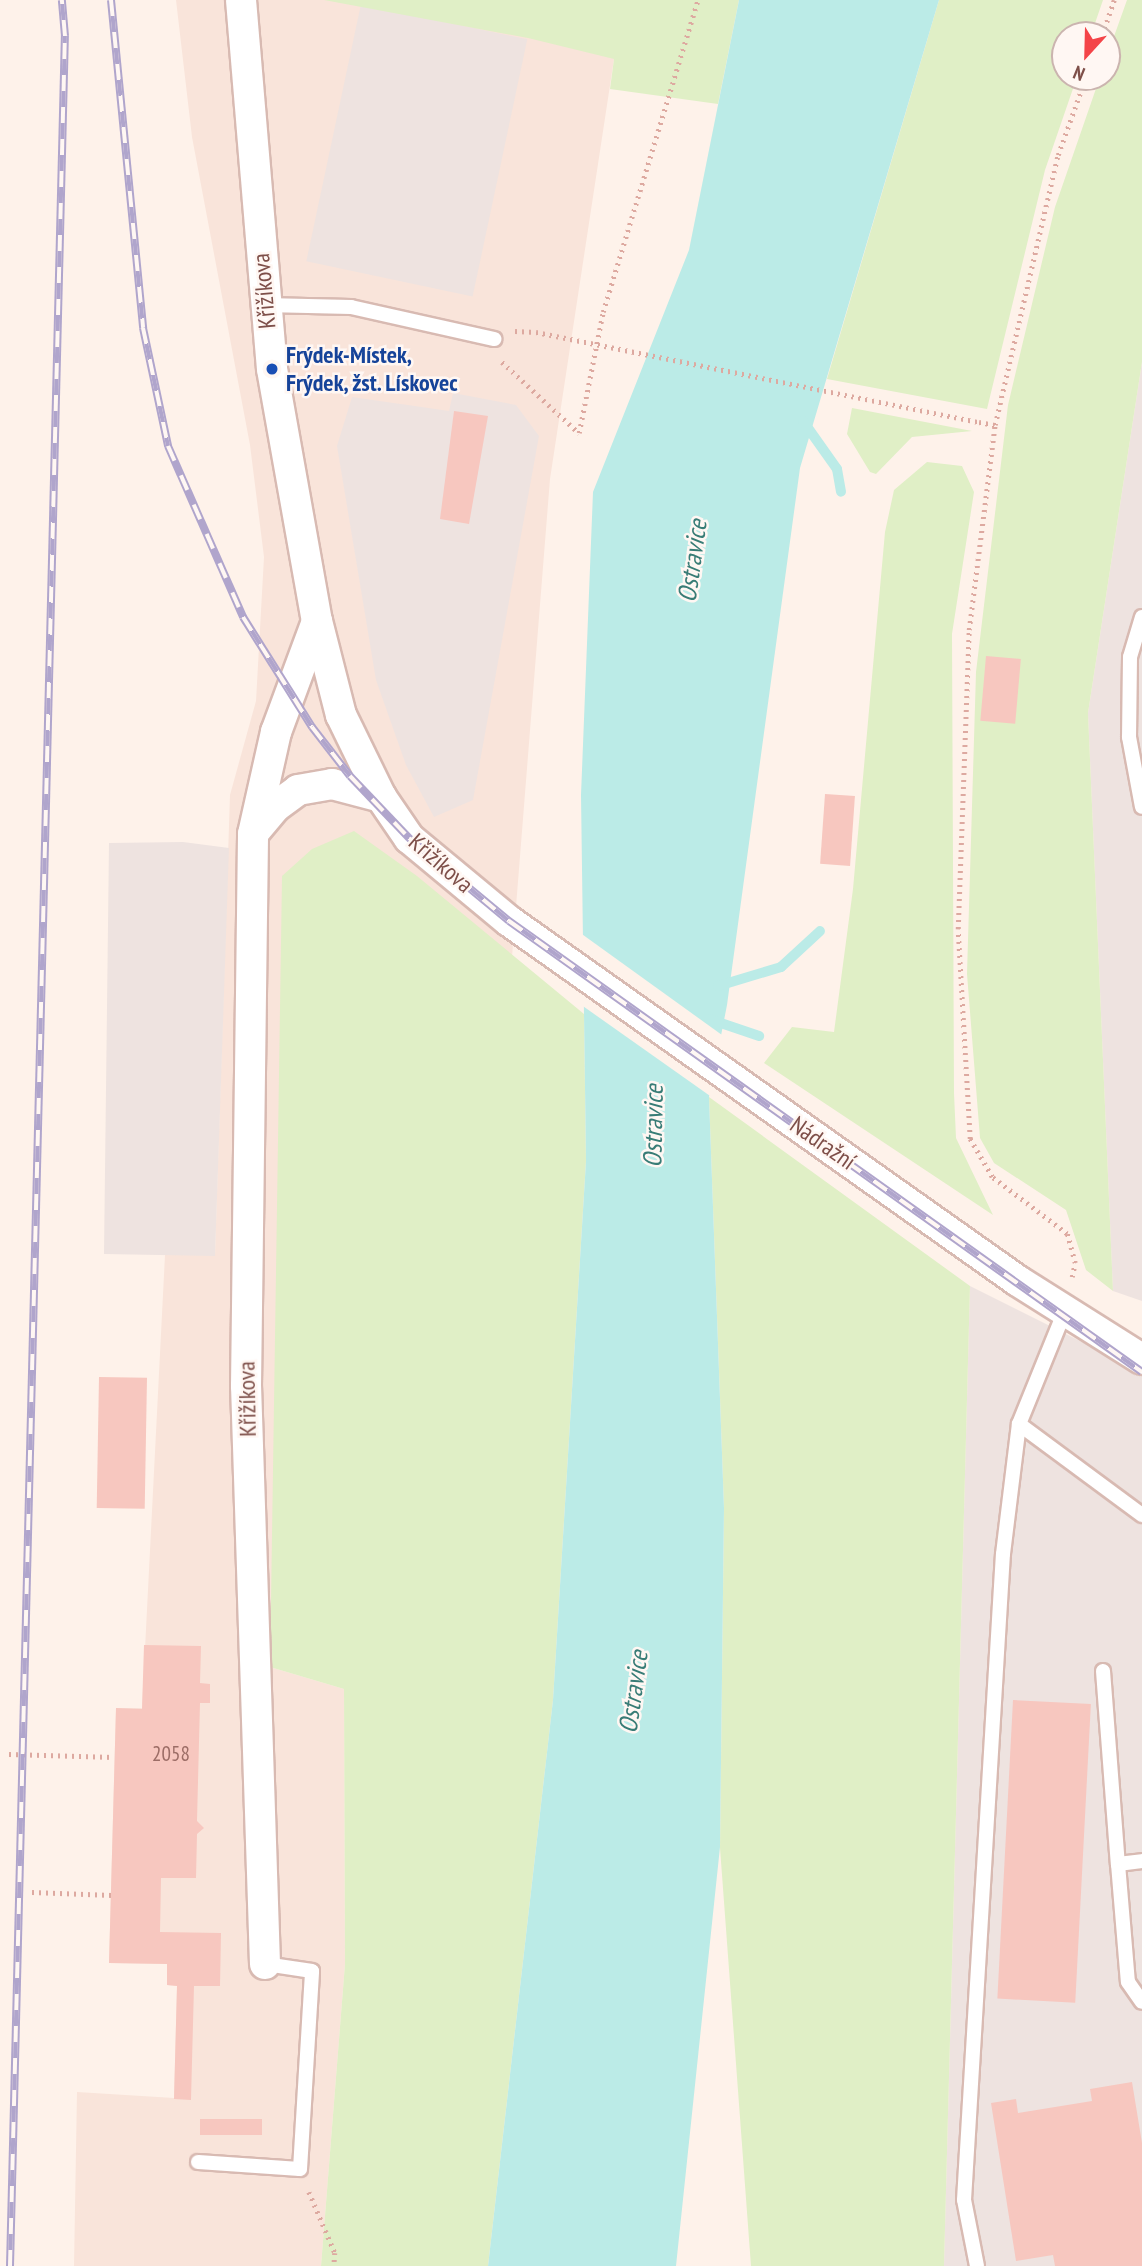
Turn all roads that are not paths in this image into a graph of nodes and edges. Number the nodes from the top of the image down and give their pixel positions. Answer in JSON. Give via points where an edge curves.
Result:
{"nodes":[{"id":1,"x":242,"y":0,"type":"edge"},
{"id":2,"x":265,"y":305,"type":"junction"},
{"id":3,"x":494,"y":339,"type":"road end"},
{"id":4,"x":1142,"y":617,"type":"edge"},
{"id":5,"x":317,"y":621,"type":"junction"},
{"id":6,"x":382,"y":797,"type":"junction"},
{"id":7,"x":1142,"y":807,"type":"edge"},
{"id":8,"x":253,"y":834,"type":"junction"},
{"id":9,"x":509,"y":921,"type":"joint"},
{"id":10,"x":1066,"y":1308,"type":"junction"},
{"id":11,"x":1142,"y":1359,"type":"edge"},
{"id":12,"x":1019,"y":1424,"type":"junction"},
{"id":13,"x":1142,"y":1515,"type":"edge"},
{"id":14,"x":1103,"y":1671,"type":"dead end"},
{"id":15,"x":1142,"y":1861,"type":"edge"},
{"id":16,"x":1118,"y":1864,"type":"junction"},
{"id":17,"x":265,"y":1964,"type":"joint"},
{"id":18,"x":1142,"y":2002,"type":"edge"},
{"id":19,"x":198,"y":2162,"type":"dead end"},
{"id":20,"x":978,"y":2266,"type":"edge"}],
"edges":[{"from":1,"to":2,"type":"street","name":"Křižíkova"},
{"from":2,"to":3,"type":"lane","via":[[351,307]]},
{"from":2,"to":5,"type":"street","name":"Křižíkova"},
{"from":4,"to":7,"type":"lane","via":[[1130,657],[1129,737]]},
{"from":5,"to":6,"type":"street","name":"Křižíkova","via":[[341,715]]},
{"from":5,"to":8,"type":"street","name":"Křižíkova","via":[[276,732]]},
{"from":6,"to":8,"type":"street","via":[[332,784],[298,790],[275,807]]},
{"from":6,"to":9,"type":"street","name":"Křižíkova","via":[[409,838]]},
{"from":8,"to":17,"type":"street","name":"Křižíkova","via":[[246,1385]]},
{"from":9,"to":10,"type":"street","name":"Nádražní","via":[[1018,1281]]},
{"from":10,"to":11,"type":"street","name":"Nádražní"},
{"from":10,"to":12,"type":"lane"},
{"from":12,"to":13,"type":"lane"},
{"from":12,"to":20,"type":"lane","via":[[1003,1554],[964,2200]]},
{"from":14,"to":16,"type":"lane"},
{"from":15,"to":16,"type":"lane"},
{"from":16,"to":18,"type":"lane","via":[[1128,1982]]},
{"from":17,"to":19,"type":"lane","via":[[312,1971],[300,2169]]}]}
